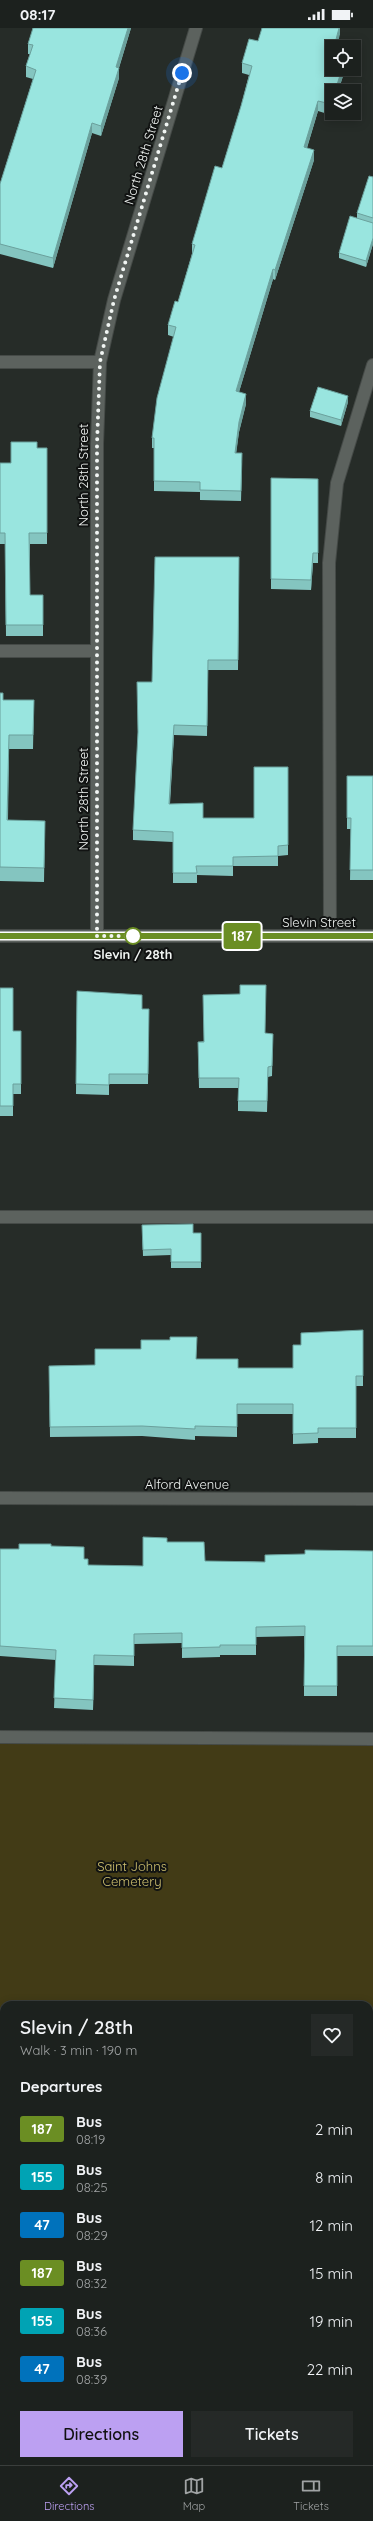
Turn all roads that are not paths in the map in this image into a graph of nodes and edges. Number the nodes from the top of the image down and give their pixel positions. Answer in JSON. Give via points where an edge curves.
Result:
{"nodes":[{"id":1,"x":196,"y":28,"type":"edge"},
{"id":2,"x":0,"y":362,"type":"edge"},
{"id":3,"x":100,"y":362,"type":"junction"},
{"id":4,"x":373,"y":365,"type":"edge"},
{"id":5,"x":0,"y":651,"type":"edge"},
{"id":6,"x":97,"y":651,"type":"junction"},
{"id":7,"x":0,"y":936,"type":"edge"},
{"id":8,"x":97,"y":936,"type":"junction"},
{"id":9,"x":330,"y":936,"type":"junction"},
{"id":10,"x":373,"y":936,"type":"edge"},
{"id":11,"x":0,"y":1217,"type":"edge"},
{"id":12,"x":373,"y":1217,"type":"edge"},
{"id":13,"x":0,"y":1498,"type":"edge"},
{"id":14,"x":373,"y":1499,"type":"edge"},
{"id":15,"x":0,"y":1737,"type":"edge"},
{"id":16,"x":373,"y":1739,"type":"edge"}],
"edges":[{"from":1,"to":3,"type":"street","name":"North 28th Street","via":[[114,300]]},
{"from":2,"to":3,"type":"street"},
{"from":3,"to":6,"type":"street","name":"North 28th Street","via":[[97,444]]},
{"from":4,"to":9,"type":"street","via":[[337,483],[329,563]]},
{"from":5,"to":6,"type":"street"},
{"from":6,"to":8,"type":"street","name":"North 28th Street"},
{"from":7,"to":8,"type":"street","name":"Slevin Street"},
{"from":8,"to":9,"type":"street","name":"Slevin Street"},
{"from":9,"to":10,"type":"street","name":"Slevin Street"},
{"from":11,"to":12,"type":"street"},
{"from":13,"to":14,"type":"street","name":"Alford Avenue"},
{"from":15,"to":16,"type":"street"}]}
